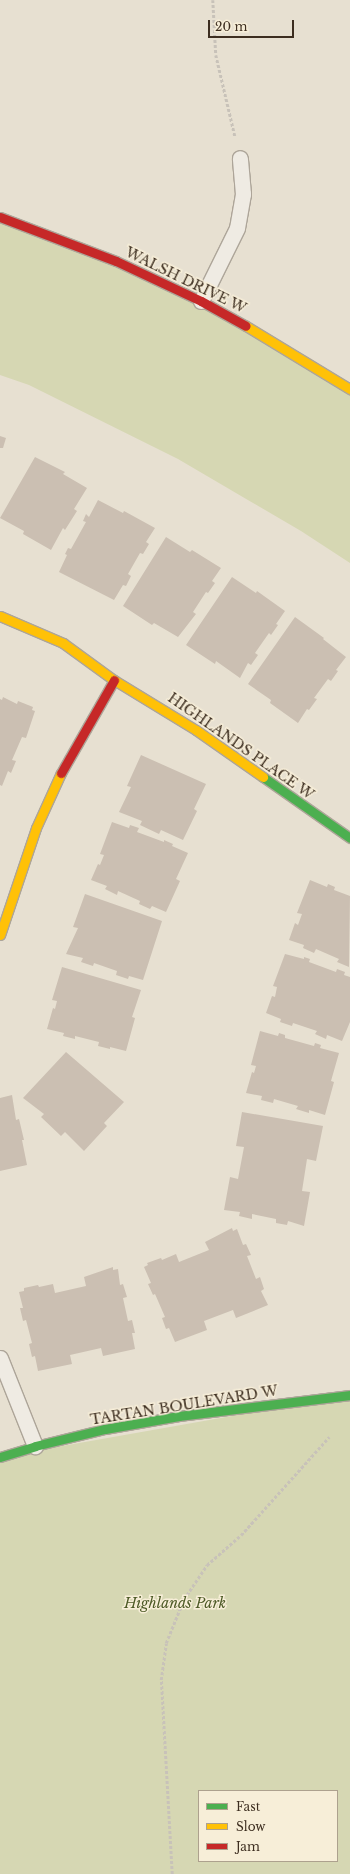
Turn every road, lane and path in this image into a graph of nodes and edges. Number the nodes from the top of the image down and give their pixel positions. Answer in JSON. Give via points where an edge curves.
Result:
{"nodes":[{"id":1,"x":213,"y":0,"type":"edge"},
{"id":2,"x":240,"y":158,"type":"joint"},
{"id":3,"x":0,"y":217,"type":"edge"},
{"id":4,"x":201,"y":301,"type":"junction"},
{"id":5,"x":350,"y":389,"type":"edge"},
{"id":6,"x":0,"y":616,"type":"edge"},
{"id":7,"x":114,"y":680,"type":"junction"},
{"id":8,"x":350,"y":838,"type":"edge"},
{"id":9,"x":0,"y":934,"type":"edge"},
{"id":10,"x":0,"y":1358,"type":"edge"},
{"id":11,"x":350,"y":1395,"type":"edge"},
{"id":12,"x":329,"y":1437,"type":"dead end"},
{"id":13,"x":35,"y":1446,"type":"junction"},
{"id":14,"x":0,"y":1457,"type":"edge"},
{"id":15,"x":172,"y":1874,"type":"edge"}],
"edges":[{"from":1,"to":2,"type":"path","via":[[216,55]]},
{"from":2,"to":4,"type":"lane","via":[[242,194],[237,228]]},
{"from":3,"to":4,"type":"street","name":"WALSH DRIVE W","via":[[116,261]]},
{"from":4,"to":5,"type":"street","name":"WALSH DRIVE W","via":[[269,338]]},
{"from":6,"to":7,"type":"street","name":"HIGHLANDS PLACE W","via":[[63,643]]},
{"from":7,"to":8,"type":"street","name":"HIGHLANDS PLACE W","via":[[196,730]]},
{"from":7,"to":9,"type":"street","via":[[63,768],[36,828]]},
{"from":10,"to":13,"type":"lane"},
{"from":11,"to":13,"type":"street","name":"TARTAN BOULEVARD W","via":[[179,1416],[105,1429]]},
{"from":12,"to":15,"type":"path","via":[[241,1535],[207,1565],[184,1599],[166,1643],[161,1680]]},
{"from":13,"to":14,"type":"street","name":"TARTAN BOULEVARD W"}]}
